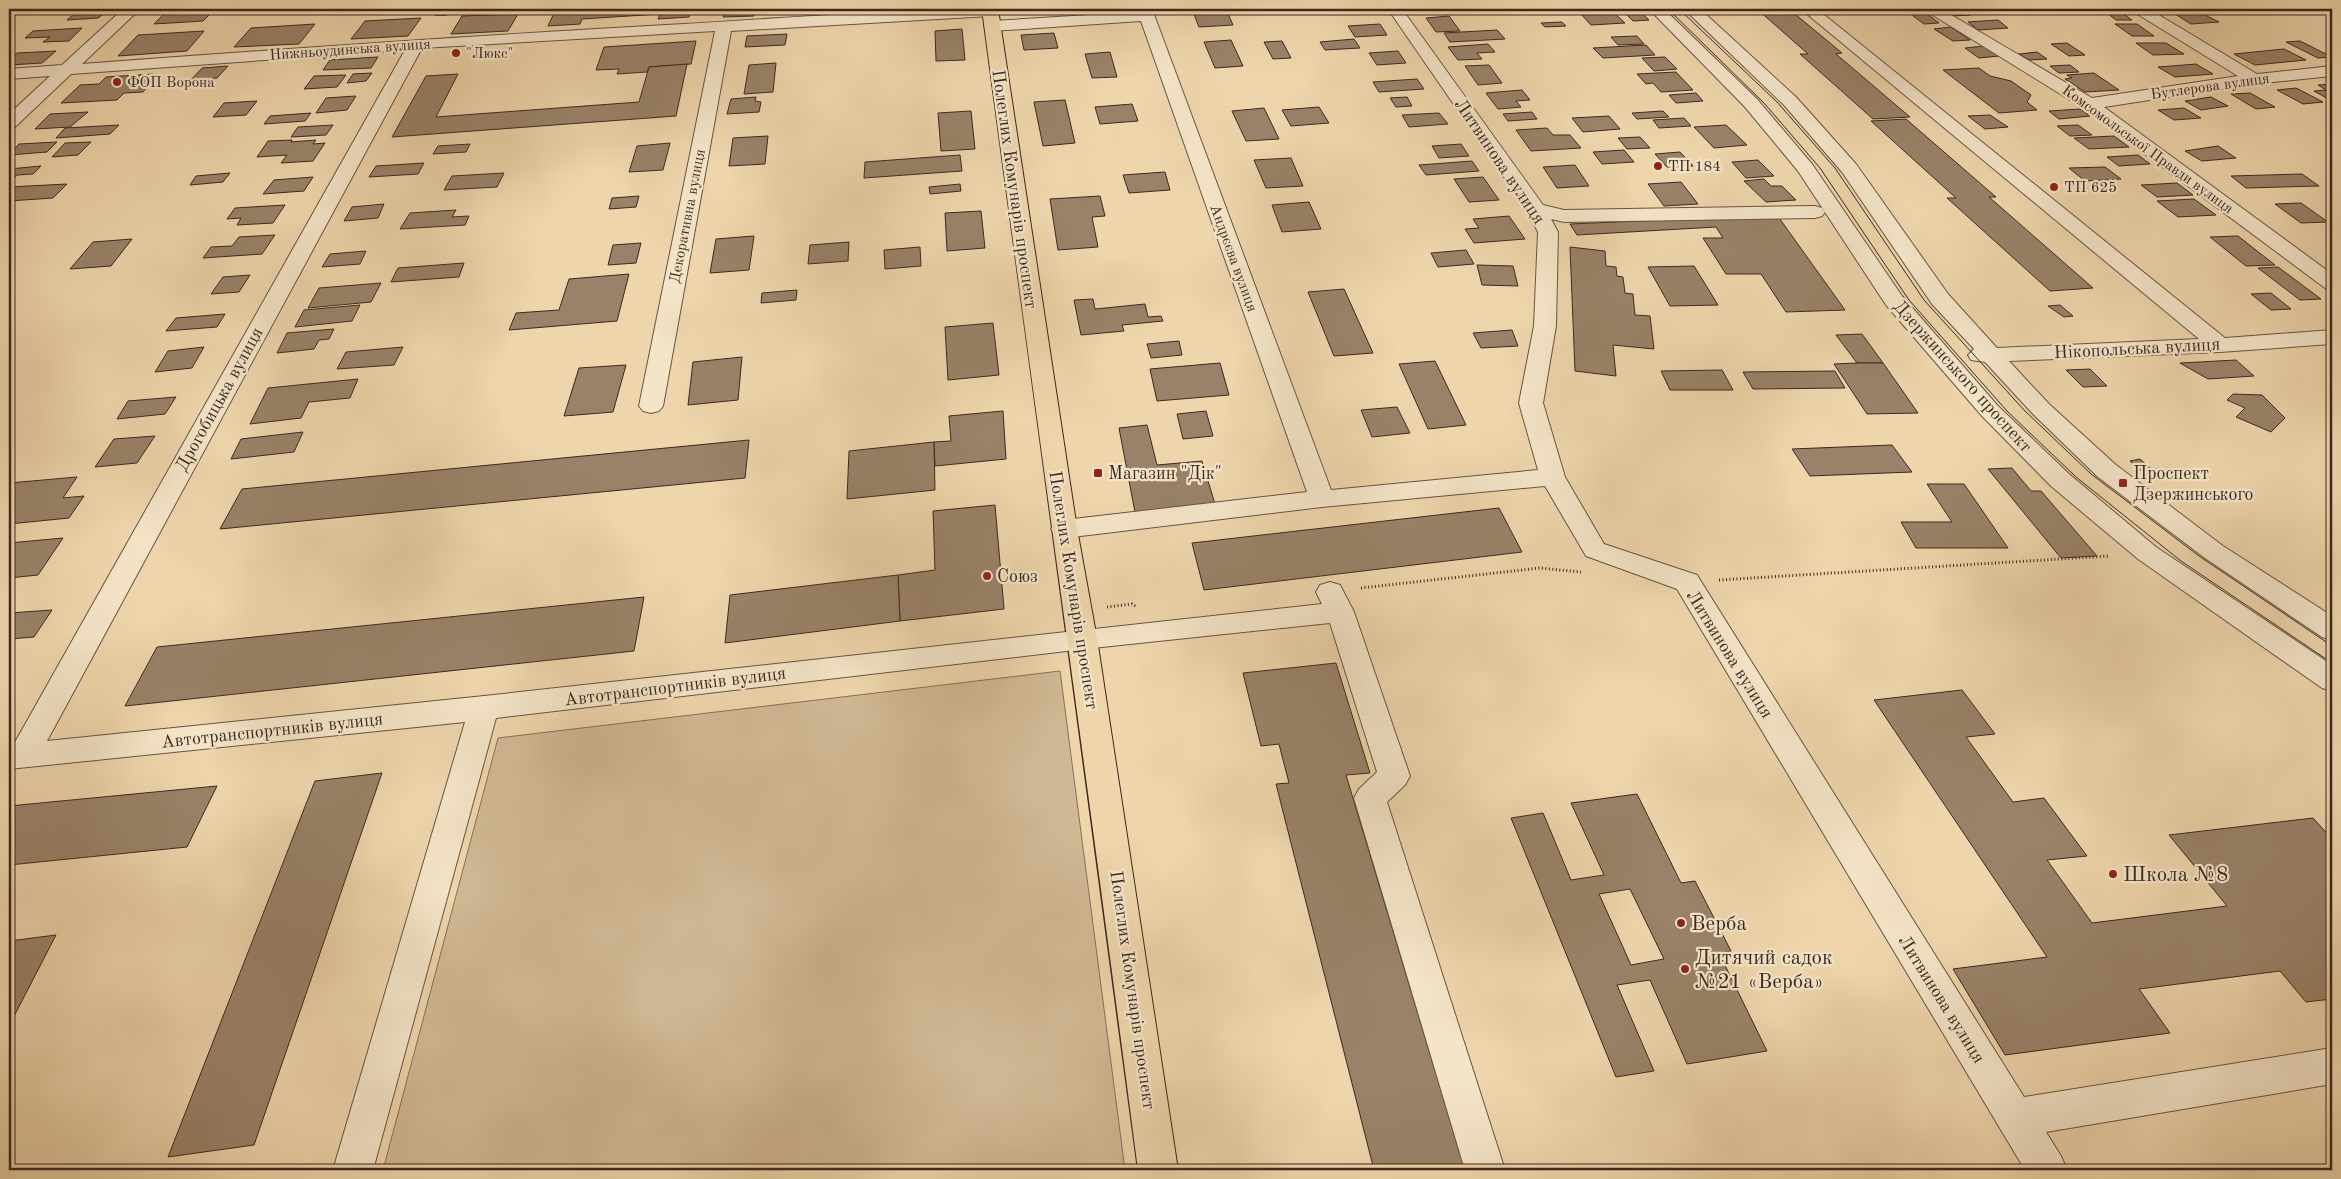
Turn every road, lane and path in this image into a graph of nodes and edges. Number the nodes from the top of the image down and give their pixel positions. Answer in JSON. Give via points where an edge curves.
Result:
{"nodes":[{"id":1,"x":132,"y":9,"type":"edge"},
{"id":2,"x":1395,"y":9,"type":"edge"},
{"id":3,"x":1656,"y":9,"type":"edge"},
{"id":4,"x":1691,"y":9,"type":"edge"},
{"id":5,"x":1808,"y":9,"type":"edge"},
{"id":6,"x":1931,"y":9,"type":"edge"},
{"id":7,"x":2139,"y":9,"type":"edge"},
{"id":8,"x":1145,"y":12,"type":"edge"},
{"id":9,"x":991,"y":15,"type":"edge"},
{"id":10,"x":724,"y":26,"type":"junction"},
{"id":11,"x":416,"y":44,"type":"junction"},
{"id":12,"x":66,"y":69,"type":"junction"},
{"id":13,"x":2332,"y":71,"type":"edge"},
{"id":14,"x":9,"y":74,"type":"edge"},
{"id":15,"x":2254,"y":79,"type":"junction"},
{"id":16,"x":2089,"y":104,"type":"junction"},
{"id":17,"x":9,"y":123,"type":"edge"},
{"id":18,"x":1536,"y":209,"type":"junction"},
{"id":19,"x":1815,"y":212,"type":"dead end"},
{"id":20,"x":2332,"y":284,"type":"edge"},
{"id":21,"x":2332,"y":337,"type":"edge"},
{"id":22,"x":2220,"y":345,"type":"junction"},
{"id":23,"x":1989,"y":355,"type":"junction"},
{"id":24,"x":1942,"y":356,"type":"junction"},
{"id":25,"x":650,"y":406,"type":"dead end"},
{"id":26,"x":1552,"y":477,"type":"junction"},
{"id":27,"x":1322,"y":499,"type":"junction"},
{"id":28,"x":1064,"y":529,"type":"junction"},
{"id":29,"x":2147,"y":554,"type":"junction"},
{"id":30,"x":1589,"y":572,"type":"dead end"},
{"id":31,"x":1686,"y":582,"type":"junction"},
{"id":32,"x":1335,"y":602,"type":"junction"},
{"id":33,"x":2332,"y":630,"type":"edge"},
{"id":34,"x":1083,"y":639,"type":"junction"},
{"id":35,"x":2332,"y":680,"type":"edge"},
{"id":36,"x":484,"y":708,"type":"junction"},
{"id":37,"x":16,"y":756,"type":"edge"},
{"id":38,"x":2332,"y":1066,"type":"edge"},
{"id":39,"x":2015,"y":1118,"type":"junction"},
{"id":40,"x":353,"y":1170,"type":"edge"},
{"id":41,"x":1158,"y":1170,"type":"edge"},
{"id":42,"x":1485,"y":1170,"type":"edge"},
{"id":43,"x":2047,"y":1170,"type":"edge"}],
"edges":[{"from":1,"to":12,"type":"street"},
{"from":2,"to":18,"type":"street","name":"Литвинова вулиця"},
{"from":3,"to":24,"type":"street","name":"Дзержинського проспект","via":[[1751,103],[1805,168],[1894,300]]},
{"from":4,"to":23,"type":"street","name":"Дзержинського проспект","via":[[1790,101],[1850,168],[1940,299]]},
{"from":5,"to":22,"type":"street"},
{"from":6,"to":16,"type":"street","name":"Комсомольської Правди вулиця"},
{"from":7,"to":15,"type":"street"},
{"from":8,"to":9,"type":"street","name":"Андрєєва вулиця"},
{"from":8,"to":27,"type":"street","name":"Андрєєва вулиця"},
{"from":9,"to":10,"type":"street","name":"Нижньоудинська вулиця"},
{"from":9,"to":28,"type":"main road","name":"Полеглих Комунарів проспект"},
{"from":10,"to":11,"type":"street","name":"Нижньоудинська вулиця"},
{"from":10,"to":25,"type":"street","name":"Декоративна вулиця"},
{"from":11,"to":12,"type":"street","name":"Нижньоудинська вулиця"},
{"from":11,"to":37,"type":"street","name":"Дрогобицька вулиця"},
{"from":12,"to":14,"type":"street","name":"Нижньоудинська вулиця"},
{"from":12,"to":17,"type":"street"},
{"from":13,"to":15,"type":"street","name":"Бутлерова вулиця"},
{"from":15,"to":16,"type":"street","name":"Бутлерова вулиця"},
{"from":16,"to":20,"type":"street","name":"Комсомольської Правди вулиця"},
{"from":18,"to":19,"type":"street","via":[[1564,216]]},
{"from":18,"to":26,"type":"street","name":"Литвинова вулиця","via":[[1548,232],[1545,326],[1531,403]]},
{"from":21,"to":22,"type":"street","name":"Нікопольська вулиця"},
{"from":22,"to":23,"type":"street","name":"Нікопольська вулиця"},
{"from":23,"to":24,"type":"street","name":"Нікопольська вулиця"},
{"from":23,"to":33,"type":"street","name":"Дзержинського проспект","via":[[2106,471],[2214,552]]},
{"from":24,"to":29,"type":"street","name":"Дзержинського проспект","via":[[1990,411],[2060,480]]},
{"from":26,"to":27,"type":"street"},
{"from":26,"to":31,"type":"street","name":"Литвинова вулиця","via":[[1595,550]]},
{"from":27,"to":28,"type":"street"},
{"from":28,"to":34,"type":"main road","name":"Полеглих Комунарів проспект"},
{"from":29,"to":31,"type":"path"},
{"from":29,"to":35,"type":"street","name":"Дзержинського проспект"},
{"from":30,"to":32,"type":"path","via":[[1540,568]]},
{"from":31,"to":39,"type":"street","name":"Литвинова вулиця"},
{"from":32,"to":34,"type":"street","name":"Автотранспортників вулиця"},
{"from":32,"to":42,"type":"street","via":[[1394,776],[1370,798]]},
{"from":34,"to":36,"type":"street","name":"Автотранспортників вулиця"},
{"from":34,"to":41,"type":"main road","name":"Полеглих Комунарів проспект"},
{"from":36,"to":37,"type":"street","name":"Автотранспортників вулиця"},
{"from":36,"to":40,"type":"street"},
{"from":38,"to":39,"type":"street"},
{"from":39,"to":43,"type":"street","name":"Литвинова вулиця"}]}
